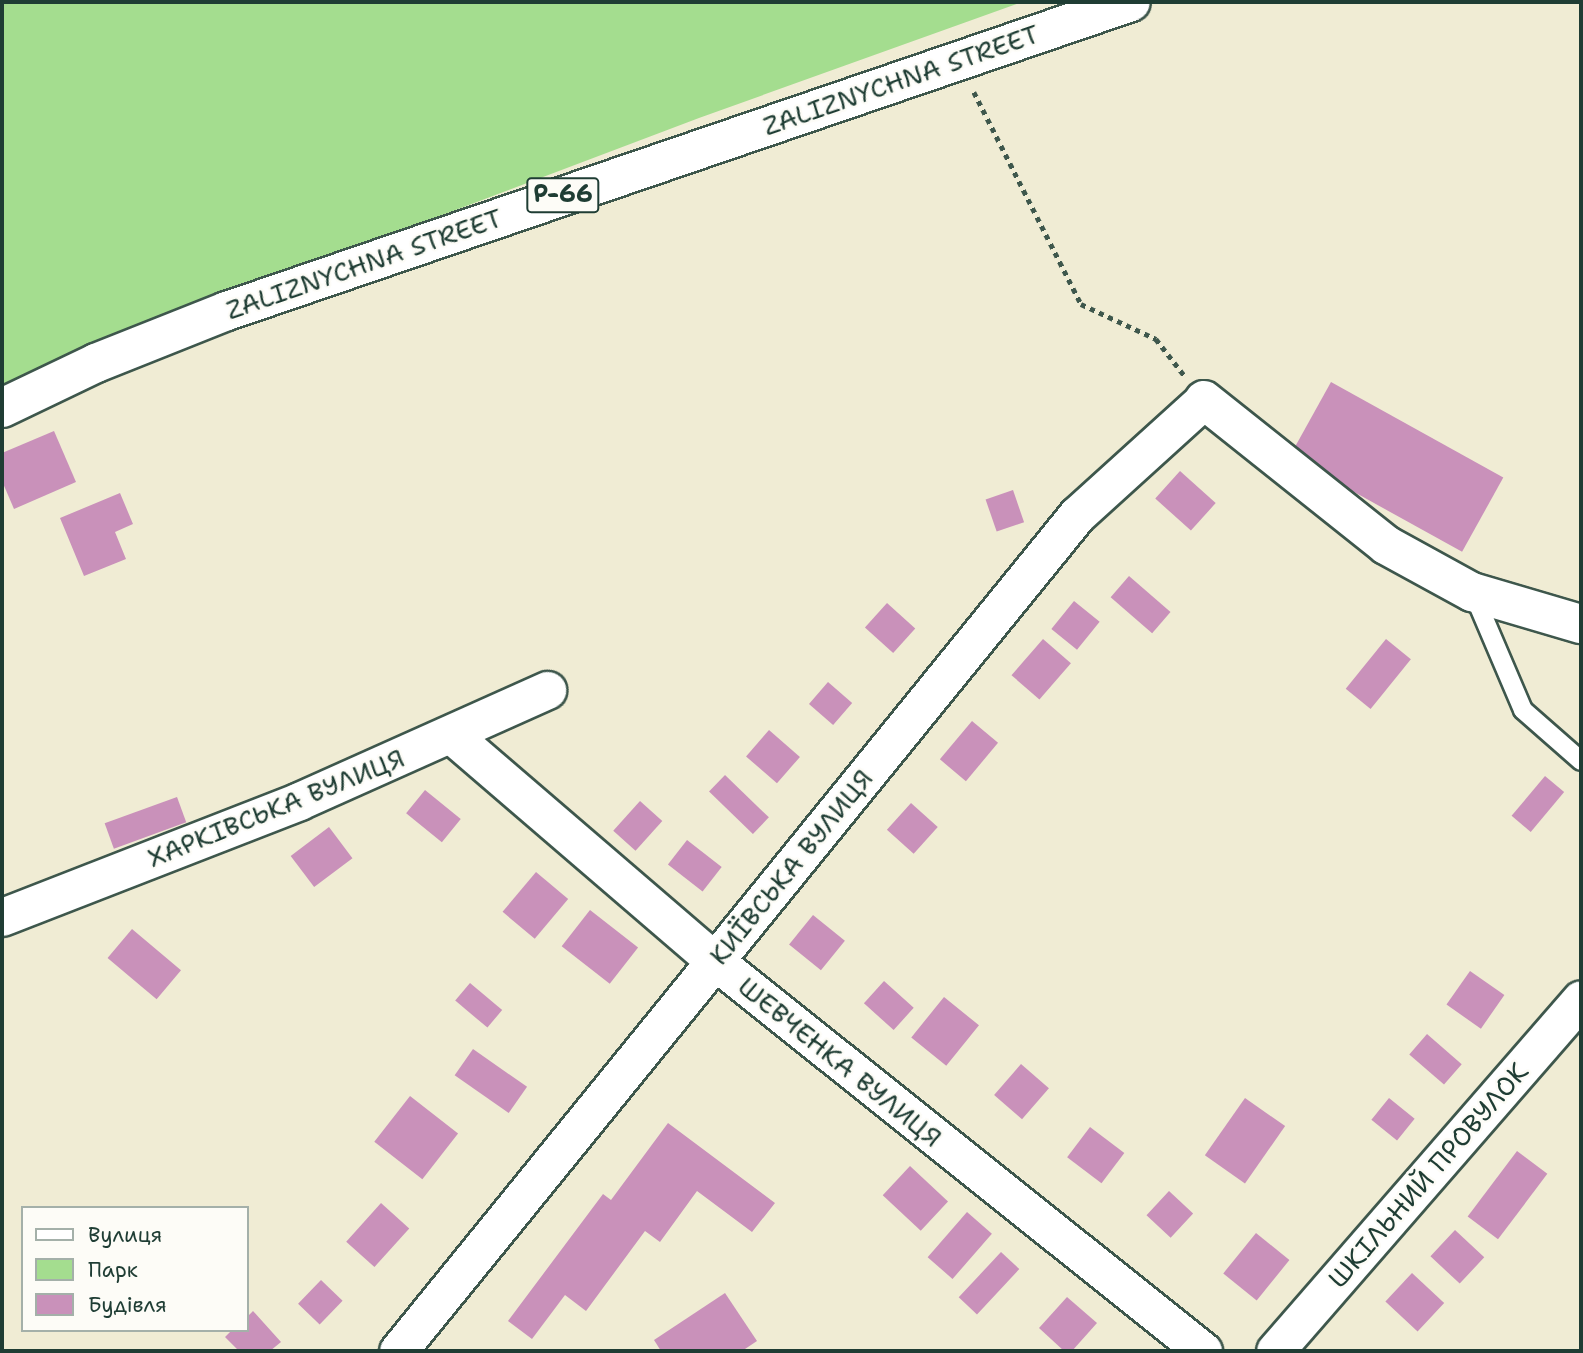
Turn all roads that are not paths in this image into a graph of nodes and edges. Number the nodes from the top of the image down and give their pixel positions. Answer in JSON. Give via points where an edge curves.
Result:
{"nodes":[{"id":1,"x":1131,"y":2,"type":"edge"},
{"id":2,"x":1204,"y":400,"type":"joint"},
{"id":3,"x":2,"y":408,"type":"edge"},
{"id":4,"x":1472,"y":592,"type":"junction"},
{"id":5,"x":1581,"y":624,"type":"edge"},
{"id":6,"x":547,"y":690,"type":"dead end"},
{"id":7,"x":453,"y":736,"type":"junction"},
{"id":8,"x":1581,"y":761,"type":"edge"},
{"id":9,"x":2,"y":917,"type":"edge"},
{"id":10,"x":715,"y":961,"type":"junction"},
{"id":11,"x":1581,"y":999,"type":"edge"},
{"id":12,"x":398,"y":1351,"type":"edge"},
{"id":13,"x":1203,"y":1351,"type":"edge"},
{"id":14,"x":1275,"y":1351,"type":"edge"}],
"edges":[{"from":1,"to":3,"type":"main road","name":"ZALIZNYCHNA STREET","number":"Р-66","via":[[227,310],[96,363]]},
{"from":2,"to":4,"type":"main road","via":[[1386,545]]},
{"from":2,"to":10,"type":"street","name":"КИЇВСЬКА ВУЛИЦЯ","via":[[1077,515]]},
{"from":4,"to":5,"type":"main road"},
{"from":4,"to":8,"type":"lane","via":[[1523,710]]},
{"from":6,"to":7,"type":"street","name":"ХАРКІВСЬКА ВУЛИЦЯ"},
{"from":7,"to":9,"type":"street","name":"ХАРКІВСЬКА ВУЛИЦЯ"},
{"from":7,"to":10,"type":"street","name":"ШЕВЧЕНКА ВУЛИЦЯ"},
{"from":10,"to":12,"type":"street","name":"КИЇВСЬКА ВУЛИЦЯ"},
{"from":10,"to":13,"type":"street","name":"ШЕВЧЕНКА ВУЛИЦЯ"},
{"from":11,"to":14,"type":"street","name":"ШКІЛЬНИЙ ПРОВУЛОК"}]}
